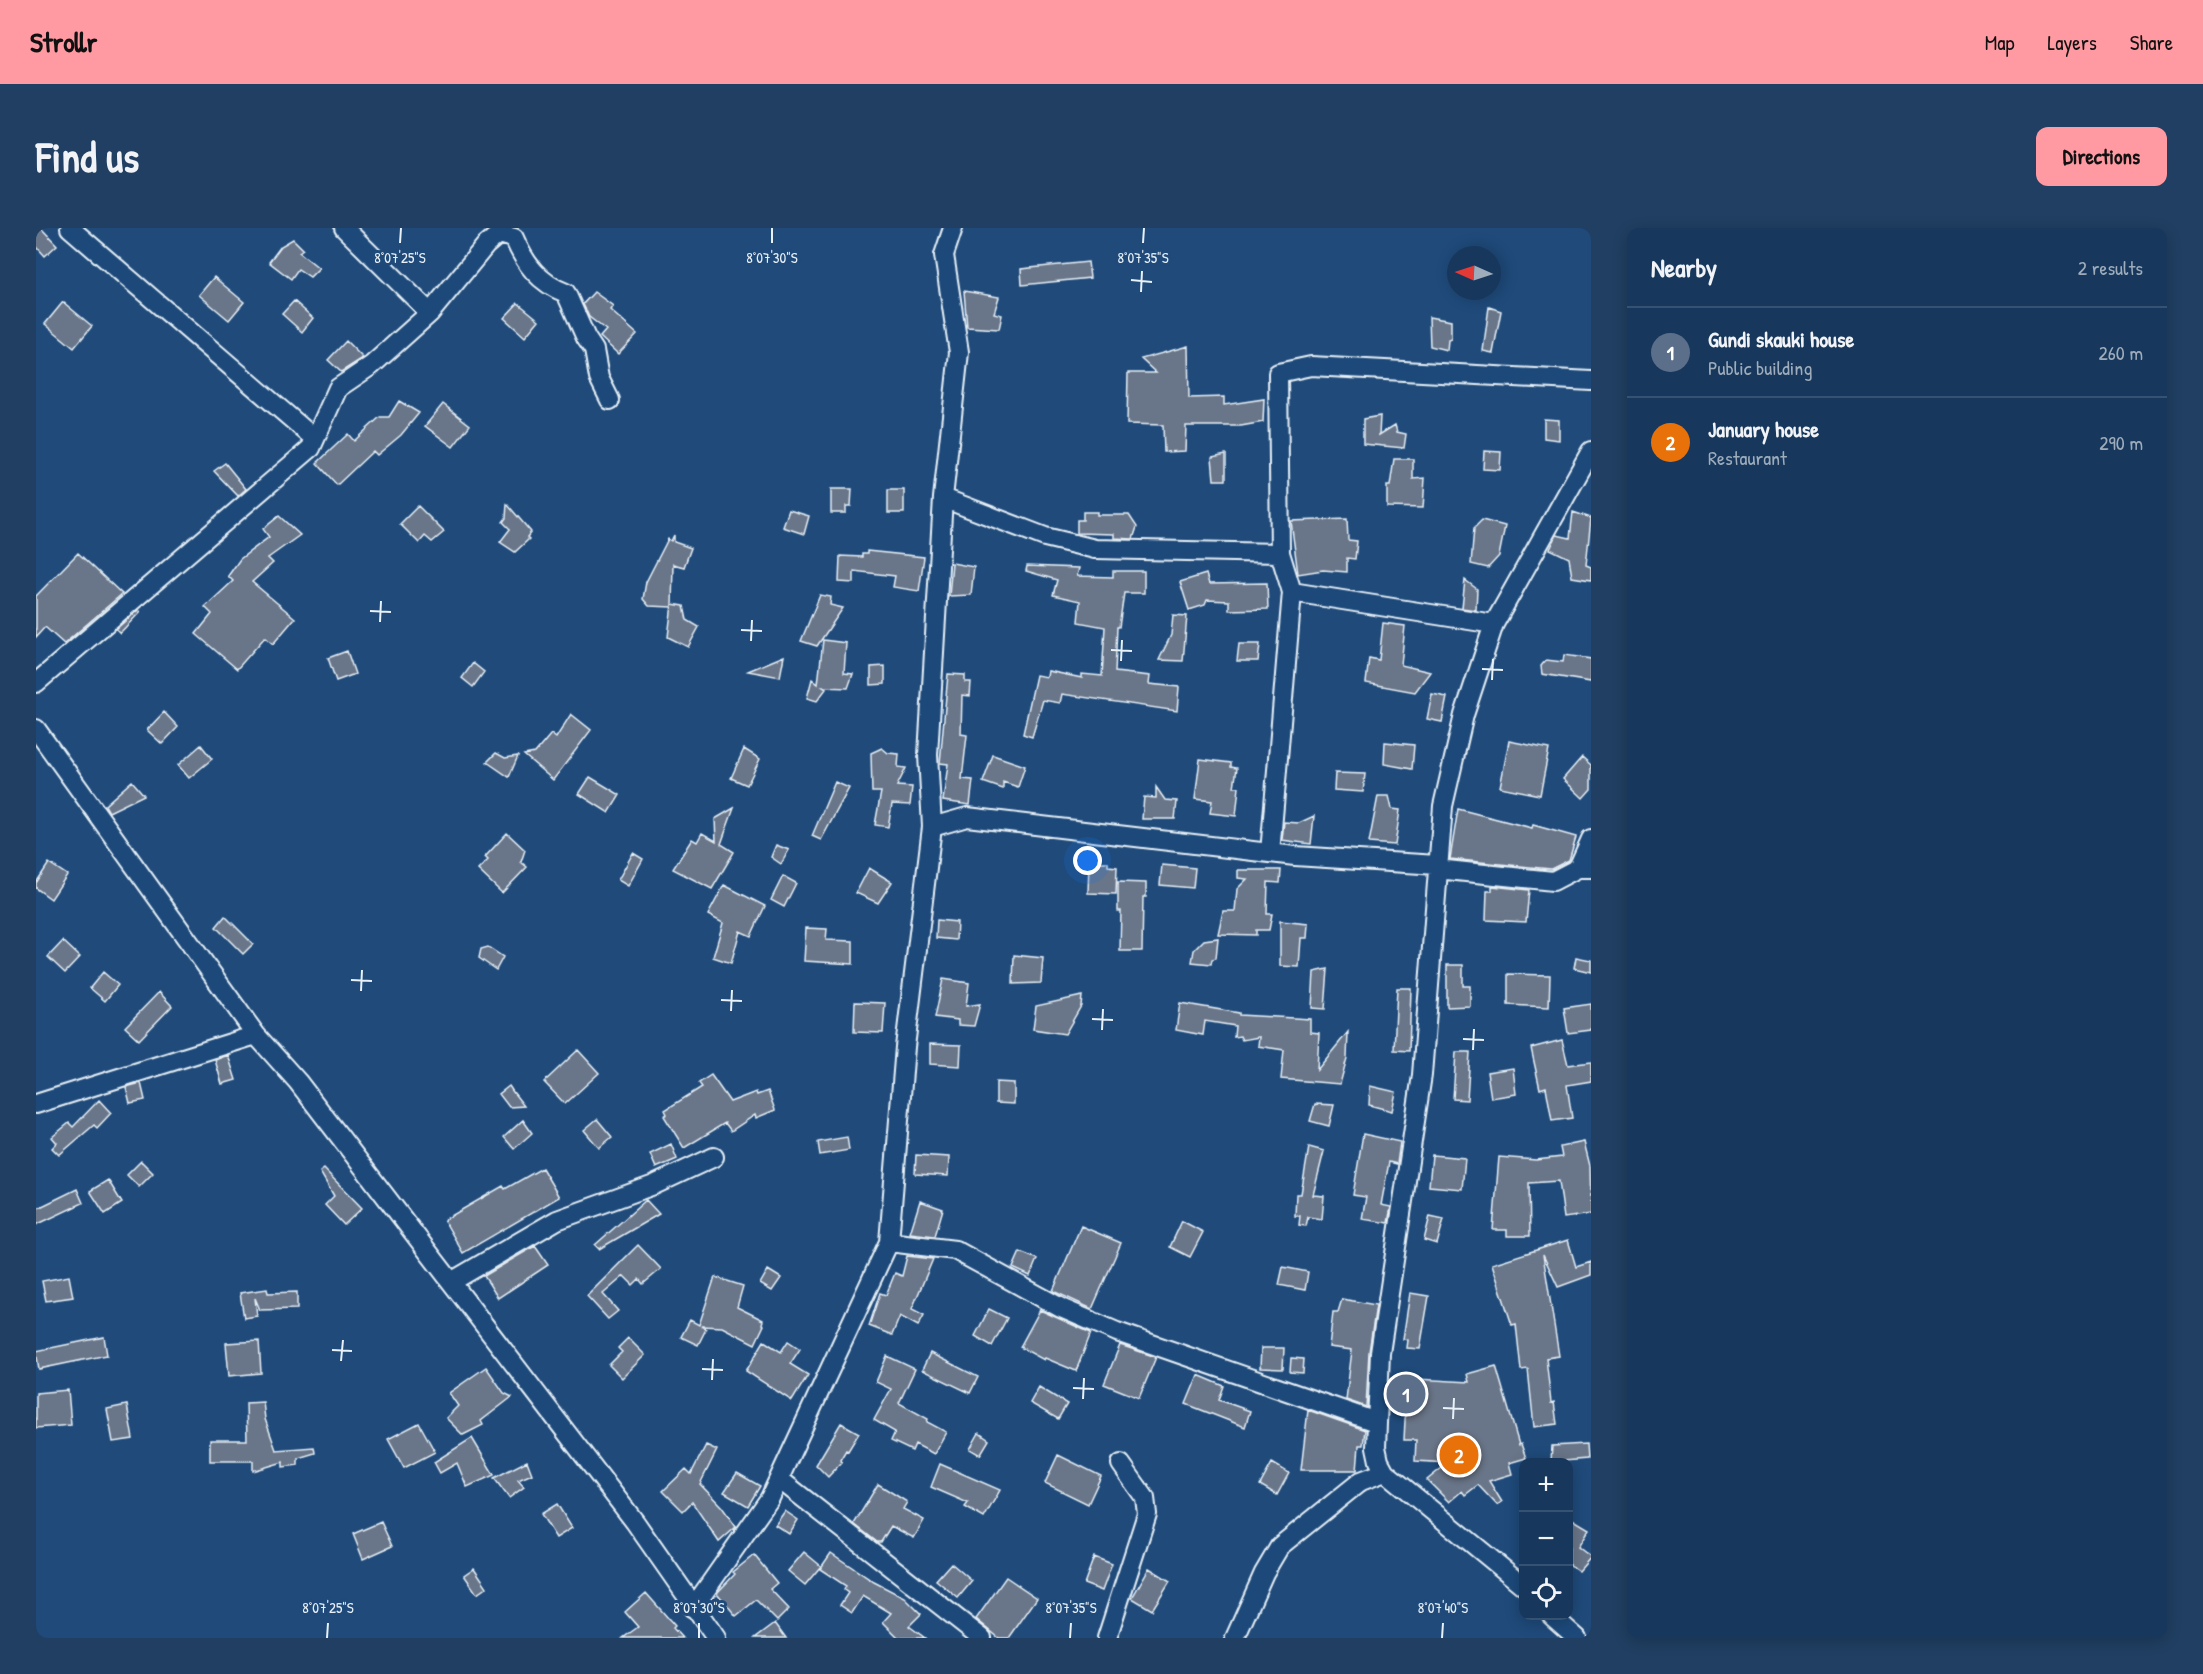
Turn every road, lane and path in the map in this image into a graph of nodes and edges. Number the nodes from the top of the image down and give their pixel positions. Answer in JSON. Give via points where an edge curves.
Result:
{"nodes":[{"id":1,"x":70,"y":228,"type":"edge"},
{"id":2,"x":344,"y":228,"type":"edge"},
{"id":3,"x":953,"y":228,"type":"edge"},
{"id":4,"x":430,"y":313,"type":"junction"},
{"id":5,"x":1591,"y":381,"type":"edge"},
{"id":6,"x":610,"y":400,"type":"dead end"},
{"id":7,"x":311,"y":448,"type":"junction"},
{"id":8,"x":1591,"y":451,"type":"edge"},
{"id":9,"x":943,"y":498,"type":"junction"},
{"id":10,"x":1280,"y":553,"type":"junction"},
{"id":11,"x":1292,"y":592,"type":"junction"},
{"id":12,"x":1494,"y":624,"type":"junction"},
{"id":13,"x":36,"y":683,"type":"edge"},
{"id":14,"x":36,"y":729,"type":"edge"},
{"id":15,"x":932,"y":827,"type":"junction"},
{"id":16,"x":1591,"y":839,"type":"edge"},
{"id":17,"x":1270,"y":853,"type":"junction"},
{"id":18,"x":1437,"y":867,"type":"junction"},
{"id":19,"x":1584,"y":868,"type":"edge"},
{"id":20,"x":256,"y":1035,"type":"junction"},
{"id":21,"x":36,"y":1104,"type":"edge"},
{"id":22,"x":714,"y":1157,"type":"dead end"},
{"id":23,"x":889,"y":1242,"type":"junction"},
{"id":24,"x":451,"y":1282,"type":"junction"},
{"id":25,"x":1376,"y":1422,"type":"junction"},
{"id":26,"x":1121,"y":1464,"type":"dead end"},
{"id":27,"x":1385,"y":1472,"type":"junction"},
{"id":28,"x":779,"y":1479,"type":"junction"},
{"id":29,"x":1519,"y":1582,"type":"edge"},
{"id":30,"x":693,"y":1608,"type":"junction"},
{"id":31,"x":1557,"y":1620,"type":"edge"},
{"id":32,"x":716,"y":1638,"type":"edge"},
{"id":33,"x":982,"y":1638,"type":"edge"},
{"id":34,"x":1107,"y":1638,"type":"edge"},
{"id":35,"x":1235,"y":1638,"type":"edge"},
{"id":36,"x":1577,"y":1638,"type":"edge"}],
"edges":[{"from":1,"to":7,"type":"street","via":[[315,439]]},
{"from":2,"to":4,"type":"street"},
{"from":3,"to":9,"type":"street","via":[[944,255],[959,352]]},
{"from":4,"to":6,"type":"street","via":[[486,245],[499,234],[514,238],[534,274],[566,293],[594,350],[599,378]]},
{"from":4,"to":7,"type":"street","via":[[372,365],[338,388]]},
{"from":5,"to":10,"type":"street","via":[[1311,366],[1278,373]]},
{"from":7,"to":13,"type":"street"},
{"from":8,"to":12,"type":"street"},
{"from":9,"to":10,"type":"street","via":[[1045,537],[1095,549]]},
{"from":9,"to":15,"type":"street","via":[[928,755]]},
{"from":10,"to":11,"type":"street"},
{"from":11,"to":12,"type":"street"},
{"from":11,"to":17,"type":"street"},
{"from":12,"to":18,"type":"street","via":[[1461,726],[1443,806]]},
{"from":14,"to":20,"type":"street"},
{"from":15,"to":17,"type":"street","via":[[967,817]]},
{"from":15,"to":23,"type":"street","via":[[905,1047]]},
{"from":16,"to":19,"type":"street"},
{"from":17,"to":18,"type":"street"},
{"from":18,"to":19,"type":"street","via":[[1553,881]]},
{"from":18,"to":25,"type":"street","via":[[1422,1075],[1380,1353]]},
{"from":20,"to":21,"type":"street"},
{"from":20,"to":24,"type":"street","via":[[298,1082]]},
{"from":22,"to":24,"type":"street","via":[[654,1185],[557,1220]]},
{"from":23,"to":25,"type":"street","via":[[955,1250],[1061,1308],[1117,1332]]},
{"from":23,"to":28,"type":"street"},
{"from":24,"to":30,"type":"street","via":[[635,1522]]},
{"from":25,"to":27,"type":"street","via":[[1378,1461]]},
{"from":26,"to":34,"type":"street","via":[[1145,1498],[1147,1514]]},
{"from":27,"to":29,"type":"street"},
{"from":27,"to":35,"type":"street","via":[[1361,1481],[1280,1546]]},
{"from":28,"to":30,"type":"street","via":[[770,1498]]},
{"from":28,"to":33,"type":"street"},
{"from":30,"to":32,"type":"street"},
{"from":31,"to":36,"type":"street"}]}
